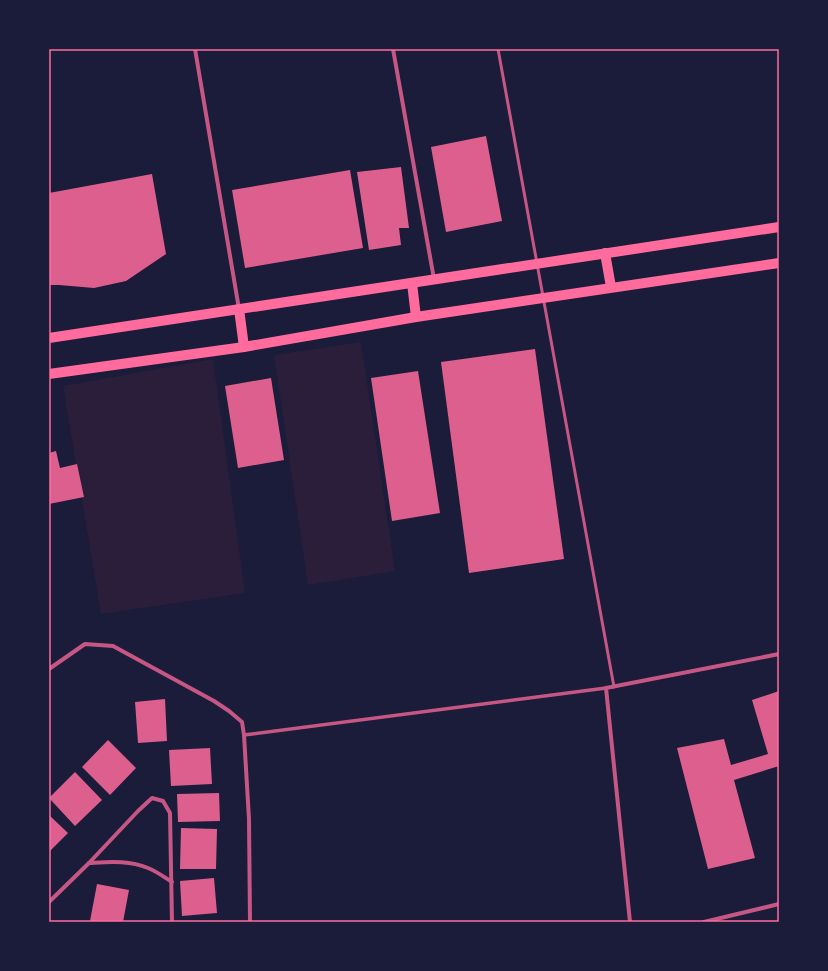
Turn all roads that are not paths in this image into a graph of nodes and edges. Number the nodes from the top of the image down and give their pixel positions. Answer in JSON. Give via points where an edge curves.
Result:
{"nodes":[{"id":1,"x":195,"y":49,"type":"edge"},
{"id":2,"x":393,"y":49,"type":"edge"},
{"id":3,"x":498,"y":49,"type":"edge"},
{"id":4,"x":779,"y":227,"type":"edge"},
{"id":5,"x":605,"y":253,"type":"junction"},
{"id":6,"x":779,"y":263,"type":"edge"},
{"id":7,"x":537,"y":264,"type":"junction"},
{"id":8,"x":434,"y":279,"type":"junction"},
{"id":9,"x":412,"y":283,"type":"junction"},
{"id":10,"x":611,"y":287,"type":"junction"},
{"id":11,"x":543,"y":298,"type":"junction"},
{"id":12,"x":239,"y":309,"type":"junction"},
{"id":13,"x":416,"y":317,"type":"junction"},
{"id":14,"x":49,"y":338,"type":"edge"},
{"id":15,"x":244,"y":347,"type":"junction"},
{"id":16,"x":49,"y":374,"type":"edge"},
{"id":17,"x":779,"y":654,"type":"edge"},
{"id":18,"x":49,"y":669,"type":"edge"},
{"id":19,"x":614,"y":686,"type":"junction"},
{"id":20,"x":606,"y":688,"type":"junction"},
{"id":21,"x":244,"y":735,"type":"junction"},
{"id":22,"x":89,"y":863,"type":"junction"},
{"id":23,"x":172,"y":882,"type":"junction"},
{"id":24,"x":49,"y":902,"type":"edge"},
{"id":25,"x":779,"y":904,"type":"edge"},
{"id":26,"x":172,"y":922,"type":"edge"},
{"id":27,"x":250,"y":922,"type":"edge"},
{"id":28,"x":630,"y":922,"type":"edge"},
{"id":29,"x":704,"y":922,"type":"edge"}],
"edges":[{"from":1,"to":12,"type":"street"},
{"from":2,"to":8,"type":"street"},
{"from":3,"to":7,"type":"lane"},
{"from":4,"to":5,"type":"main road"},
{"from":5,"to":7,"type":"main road"},
{"from":5,"to":10,"type":"main road"},
{"from":6,"to":10,"type":"main road"},
{"from":7,"to":8,"type":"main road"},
{"from":7,"to":11,"type":"lane"},
{"from":8,"to":9,"type":"main road"},
{"from":9,"to":12,"type":"main road"},
{"from":9,"to":13,"type":"main road"},
{"from":10,"to":11,"type":"main road"},
{"from":11,"to":13,"type":"main road"},
{"from":11,"to":19,"type":"lane"},
{"from":12,"to":14,"type":"main road"},
{"from":12,"to":15,"type":"main road"},
{"from":13,"to":15,"type":"main road"},
{"from":15,"to":16,"type":"main road"},
{"from":17,"to":19,"type":"street"},
{"from":18,"to":21,"type":"street","via":[[85,644],[113,646],[229,711],[242,722]]},
{"from":19,"to":20,"type":"street"},
{"from":20,"to":21,"type":"street"},
{"from":20,"to":28,"type":"street"},
{"from":21,"to":27,"type":"street","via":[[249,818]]},
{"from":22,"to":23,"type":"street","via":[[128,862],[148,868]]},
{"from":22,"to":23,"type":"street","via":[[152,798],[163,801],[170,813]]},
{"from":22,"to":24,"type":"street"},
{"from":23,"to":26,"type":"street"},
{"from":25,"to":29,"type":"street"}]}
